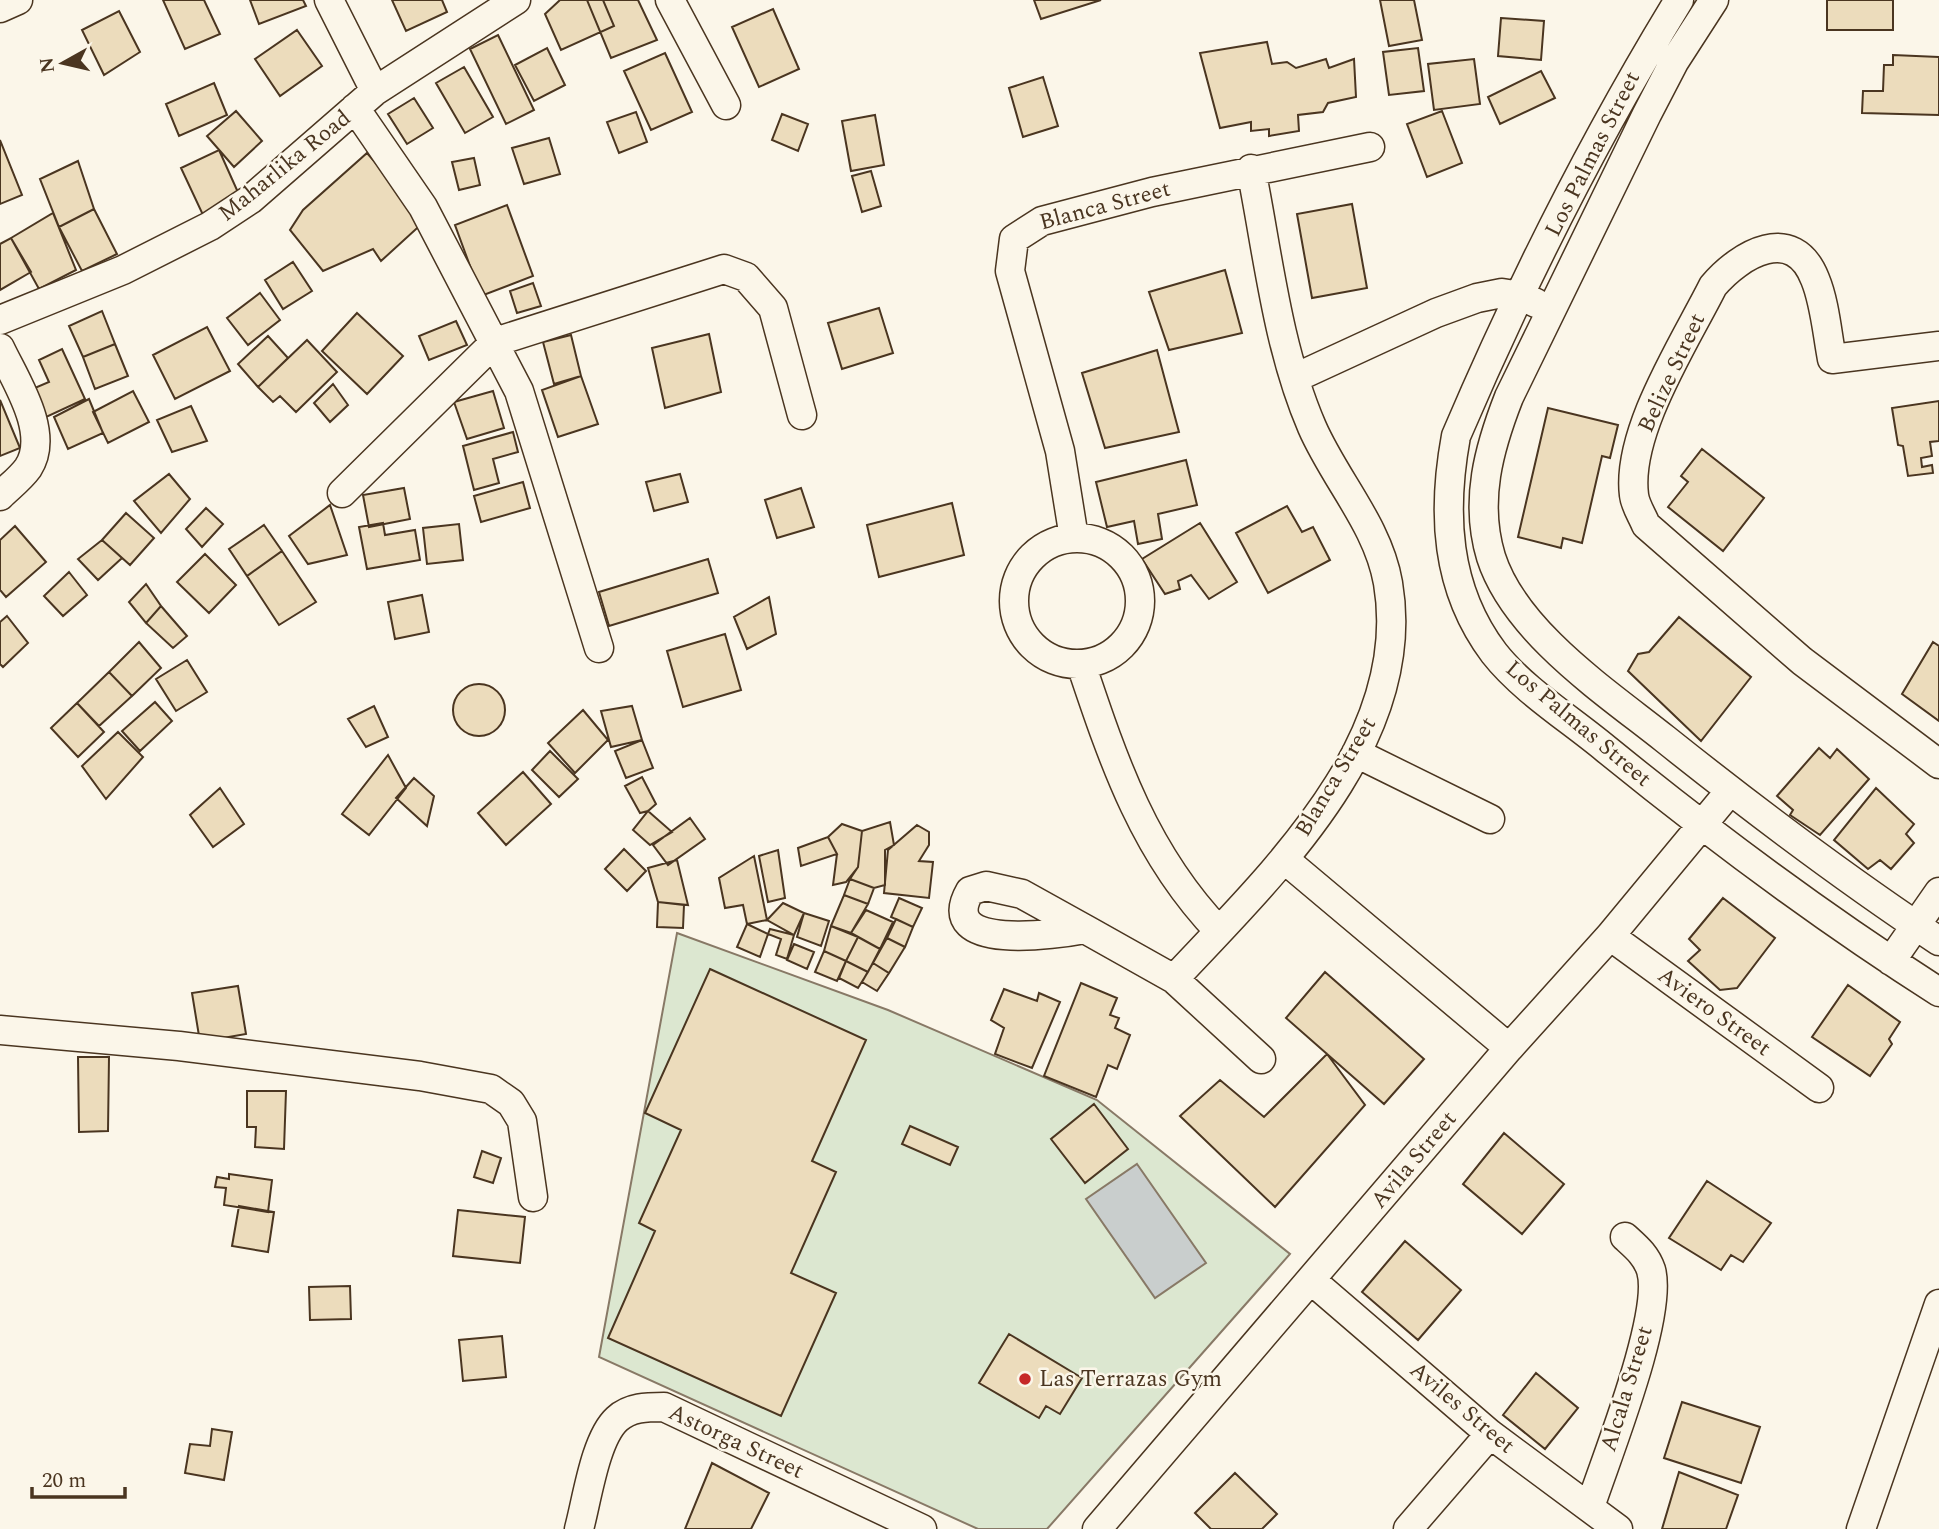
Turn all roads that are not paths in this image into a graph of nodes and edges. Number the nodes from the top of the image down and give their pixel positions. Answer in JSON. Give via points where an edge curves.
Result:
{"nodes":[{"id":1,"x":19,"y":0,"type":"edge"},
{"id":2,"x":329,"y":0,"type":"edge"},
{"id":3,"x":516,"y":0,"type":"edge"},
{"id":4,"x":670,"y":0,"type":"edge"},
{"id":5,"x":1679,"y":0,"type":"edge"},
{"id":6,"x":1714,"y":0,"type":"edge"},
{"id":7,"x":0,"y":8,"type":"edge"},
{"id":8,"x":365,"y":100,"type":"junction"},
{"id":9,"x":726,"y":105,"type":"dead end"},
{"id":10,"x":1370,"y":147,"type":"dead end"},
{"id":11,"x":1251,"y":169,"type":"junction"},
{"id":12,"x":1521,"y":296,"type":"junction"},
{"id":13,"x":1552,"y":311,"type":"junction"},
{"id":14,"x":0,"y":320,"type":"edge"},
{"id":15,"x":495,"y":342,"type":"junction"},
{"id":16,"x":1939,"y":346,"type":"edge"},
{"id":17,"x":0,"y":348,"type":"edge"},
{"id":18,"x":1295,"y":378,"type":"junction"},
{"id":19,"x":802,"y":415,"type":"dead end"},
{"id":20,"x":342,"y":493,"type":"dead end"},
{"id":21,"x":0,"y":496,"type":"edge"},
{"id":22,"x":1074,"y":538,"type":"junction"},
{"id":23,"x":598,"y":648,"type":"dead end"},
{"id":24,"x":1081,"y":664,"type":"junction"},
{"id":25,"x":1356,"y":753,"type":"junction"},
{"id":26,"x":1939,"y":764,"type":"edge"},
{"id":27,"x":1730,"y":791,"type":"junction"},
{"id":28,"x":1490,"y":819,"type":"dead end"},
{"id":29,"x":1700,"y":825,"type":"junction"},
{"id":30,"x":1284,"y":859,"type":"junction"},
{"id":31,"x":1939,"y":892,"type":"edge"},
{"id":32,"x":1915,"y":925,"type":"junction"},
{"id":33,"x":1085,"y":929,"type":"dead end"},
{"id":34,"x":1219,"y":931,"type":"junction"},
{"id":35,"x":1610,"y":936,"type":"junction"},
{"id":36,"x":1939,"y":941,"type":"edge"},
{"id":37,"x":1891,"y":961,"type":"junction"},
{"id":38,"x":1174,"y":979,"type":"junction"},
{"id":39,"x":1939,"y":992,"type":"edge"},
{"id":40,"x":0,"y":1030,"type":"edge"},
{"id":41,"x":1509,"y":1048,"type":"junction"},
{"id":42,"x":1261,"y":1059,"type":"dead end"},
{"id":43,"x":1819,"y":1088,"type":"dead end"},
{"id":44,"x":533,"y":1197,"type":"dead end"},
{"id":45,"x":1625,"y":1237,"type":"dead end"},
{"id":46,"x":1311,"y":1280,"type":"junction"},
{"id":47,"x":1939,"y":1304,"type":"edge"},
{"id":48,"x":1490,"y":1434,"type":"junction"},
{"id":49,"x":1590,"y":1507,"type":"junction"},
{"id":50,"x":579,"y":1529,"type":"edge"},
{"id":51,"x":922,"y":1529,"type":"edge"},
{"id":52,"x":1097,"y":1529,"type":"edge"},
{"id":53,"x":1408,"y":1529,"type":"edge"},
{"id":54,"x":1618,"y":1529,"type":"edge"},
{"id":55,"x":1861,"y":1529,"type":"edge"}],
"edges":[{"from":1,"to":7,"type":"street"},
{"from":2,"to":8,"type":"street"},
{"from":3,"to":8,"type":"street","name":"Maharlika Road"},
{"from":4,"to":9,"type":"street"},
{"from":5,"to":12,"type":"street","name":"Los Palmas Street","via":[[1622,95]]},
{"from":6,"to":13,"type":"street","name":"Los Palmas Street","via":[[1674,62]]},
{"from":8,"to":14,"type":"street","name":"Maharlika Road","via":[[251,199],[210,226],[123,270]]},
{"from":8,"to":15,"type":"street"},
{"from":10,"to":11,"type":"street"},
{"from":11,"to":18,"type":"street","name":"Blanca Street"},
{"from":11,"to":22,"type":"street","name":"Blanca Street","via":[[1042,220],[1014,239],[1010,271],[1060,451]]},
{"from":12,"to":13,"type":"street"},
{"from":12,"to":18,"type":"street","via":[[1502,293],[1457,306]]},
{"from":12,"to":29,"type":"street","name":"Los Palmas Street","via":[[1456,436],[1447,526],[1455,571],[1472,614],[1495,653],[1528,686]]},
{"from":13,"to":27,"type":"street","name":"Los Palmas Street","via":[[1492,439],[1483,518],[1492,558],[1507,590],[1552,644]]},
{"from":15,"to":19,"type":"street","via":[[724,269],[746,277],[774,308]]},
{"from":15,"to":20,"type":"street"},
{"from":15,"to":23,"type":"street","via":[[519,391]]},
{"from":16,"to":26,"type":"street","name":"Belize Street","via":[[1832,359],[1815,279],[1805,262],[1794,253],[1761,248],[1735,262],[1713,286],[1646,421],[1634,462],[1634,497],[1646,525],[1802,662]]},
{"from":17,"to":21,"type":"street","via":[[28,408],[35,441],[28,467]]},
{"from":18,"to":25,"type":"street","name":"Blanca Street","via":[[1312,426],[1377,545],[1388,583],[1388,664],[1377,709]]},
{"from":22,"to":24,"type":"street","via":[[1094,540],[1127,561],[1140,598],[1138,618],[1124,643],[1100,660]]},
{"from":22,"to":24,"type":"street","via":[[1053,542],[1034,554],[1021,572],[1015,593],[1016,615],[1024,635],[1039,652],[1059,662]]},
{"from":24,"to":34,"type":"street","via":[[1138,816],[1187,899]]},
{"from":25,"to":28,"type":"street"},
{"from":25,"to":30,"type":"street","name":"Blanca Street"},
{"from":27,"to":29,"type":"street","name":"Avila Street"},
{"from":27,"to":32,"type":"street","name":"Los Palmas Street"},
{"from":29,"to":35,"type":"street","name":"Avila Street"},
{"from":29,"to":37,"type":"street","name":"Los Palmas Street"},
{"from":30,"to":34,"type":"street","name":"Blanca Street"},
{"from":30,"to":41,"type":"street","name":"Blanca Street"},
{"from":31,"to":32,"type":"street"},
{"from":32,"to":36,"type":"street","name":"Los Palmas Street"},
{"from":32,"to":37,"type":"street"},
{"from":33,"to":38,"type":"street"},
{"from":34,"to":38,"type":"street","name":"Blanca Street"},
{"from":35,"to":41,"type":"street","name":"Avila Street"},
{"from":35,"to":43,"type":"street","name":"Aviero Street"},
{"from":37,"to":39,"type":"street","name":"Los Palmas Street"},
{"from":38,"to":42,"type":"street"},
{"from":40,"to":44,"type":"street","via":[[179,1046],[491,1089],[511,1103],[522,1121]]},
{"from":41,"to":46,"type":"street","name":"Avila Street"},
{"from":45,"to":49,"type":"street","name":"Alcala Street","via":[[1646,1257],[1653,1289],[1645,1342]]},
{"from":46,"to":48,"type":"street","name":"Aviles Street"},
{"from":46,"to":52,"type":"street","name":"Avila Street"},
{"from":47,"to":55,"type":"street"},
{"from":48,"to":49,"type":"street","name":"Aviles Street"},
{"from":48,"to":53,"type":"street"},
{"from":49,"to":54,"type":"street","name":"Aviles Street"},
{"from":50,"to":51,"type":"street","name":"Astorga Street","via":[[602,1444],[617,1420],[640,1407],[664,1407]]}]}
